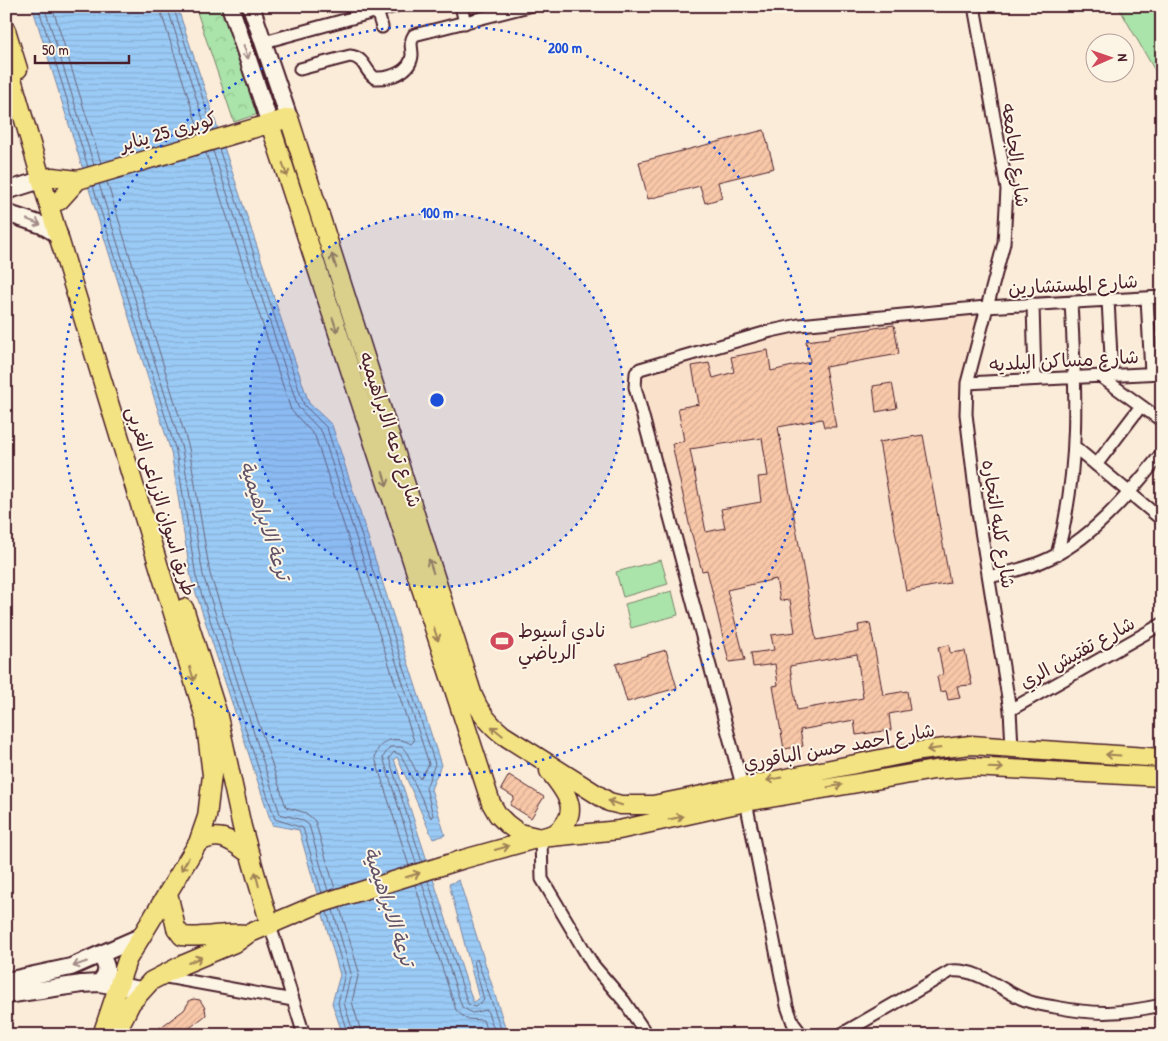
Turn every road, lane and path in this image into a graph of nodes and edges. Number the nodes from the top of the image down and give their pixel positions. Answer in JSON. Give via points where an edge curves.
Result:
{"nodes":[{"id":1,"x":230,"y":6,"type":"edge"},
{"id":2,"x":250,"y":6,"type":"edge"},
{"id":3,"x":396,"y":6,"type":"edge"},
{"id":4,"x":461,"y":6,"type":"edge"},
{"id":5,"x":529,"y":6,"type":"edge"},
{"id":6,"x":974,"y":6,"type":"edge"},
{"id":7,"x":502,"y":10,"type":"edge"},
{"id":8,"x":371,"y":11,"type":"edge"},
{"id":9,"x":465,"y":22,"type":"junction"},
{"id":10,"x":382,"y":27,"type":"dead end"},
{"id":11,"x":6,"y":30,"type":"edge"},
{"id":12,"x":264,"y":42,"type":"junction"},
{"id":13,"x":6,"y":58,"type":"edge"},
{"id":14,"x":300,"y":69,"type":"dead end"},
{"id":15,"x":15,"y":73,"type":"junction"},
{"id":16,"x":289,"y":118,"type":"junction"},
{"id":17,"x":270,"y":124,"type":"junction"},
{"id":18,"x":46,"y":178,"type":"junction"},
{"id":19,"x":78,"y":180,"type":"junction"},
{"id":20,"x":6,"y":191,"type":"edge"},
{"id":21,"x":59,"y":201,"type":"junction"},
{"id":22,"x":6,"y":213,"type":"edge"},
{"id":23,"x":59,"y":235,"type":"junction"},
{"id":24,"x":1162,"y":297,"type":"edge"},
{"id":25,"x":1147,"y":298,"type":"junction"},
{"id":26,"x":1108,"y":300,"type":"junction"},
{"id":27,"x":1071,"y":302,"type":"junction"},
{"id":28,"x":1033,"y":304,"type":"junction"},
{"id":29,"x":986,"y":307,"type":"junction"},
{"id":30,"x":1156,"y":373,"type":"edge"},
{"id":31,"x":1100,"y":376,"type":"junction"},
{"id":32,"x":1112,"y":376,"type":"junction"},
{"id":33,"x":1076,"y":377,"type":"junction"},
{"id":34,"x":1035,"y":379,"type":"junction"},
{"id":35,"x":967,"y":383,"type":"junction"},
{"id":36,"x":1141,"y":406,"type":"junction"},
{"id":37,"x":1162,"y":421,"type":"edge"},
{"id":38,"x":1076,"y":448,"type":"junction"},
{"id":39,"x":1162,"y":453,"type":"edge"},
{"id":40,"x":1096,"y":465,"type":"junction"},
{"id":41,"x":1130,"y":493,"type":"junction"},
{"id":42,"x":407,"y":518,"type":"junction"},
{"id":43,"x":1162,"y":520,"type":"edge"},
{"id":44,"x":1057,"y":555,"type":"junction"},
{"id":45,"x":989,"y":577,"type":"junction"},
{"id":46,"x":1162,"y":624,"type":"edge"},
{"id":47,"x":1010,"y":710,"type":"junction"},
{"id":48,"x":971,"y":745,"type":"junction"},
{"id":49,"x":1012,"y":747,"type":"junction"},
{"id":50,"x":538,"y":758,"type":"junction"},
{"id":51,"x":1162,"y":758,"type":"edge"},
{"id":52,"x":971,"y":767,"type":"junction"},
{"id":53,"x":1162,"y":777,"type":"edge"},
{"id":54,"x":742,"y":785,"type":"junction"},
{"id":55,"x":746,"y":802,"type":"junction"},
{"id":56,"x":541,"y":838,"type":"junction"},
{"id":57,"x":198,"y":843,"type":"junction"},
{"id":58,"x":251,"y":855,"type":"junction"},
{"id":59,"x":168,"y":894,"type":"junction"},
{"id":60,"x":270,"y":926,"type":"junction"},
{"id":61,"x":248,"y":934,"type":"junction"},
{"id":62,"x":138,"y":942,"type":"junction"},
{"id":63,"x":100,"y":955,"type":"junction"},
{"id":64,"x":6,"y":981,"type":"edge"},
{"id":65,"x":151,"y":982,"type":"junction"},
{"id":66,"x":99,"y":983,"type":"junction"},
{"id":67,"x":120,"y":987,"type":"junction"},
{"id":68,"x":6,"y":994,"type":"edge"},
{"id":69,"x":293,"y":1000,"type":"junction"},
{"id":70,"x":1162,"y":1005,"type":"edge"},
{"id":71,"x":102,"y":1035,"type":"edge"},
{"id":72,"x":115,"y":1035,"type":"edge"},
{"id":73,"x":304,"y":1035,"type":"edge"},
{"id":74,"x":647,"y":1035,"type":"edge"},
{"id":75,"x":802,"y":1035,"type":"edge"},
{"id":76,"x":840,"y":1035,"type":"edge"}],
"edges":[{"from":1,"to":17,"type":"street","name":"شارع ترعه الابراهيميه","one_way":true},
{"from":2,"to":12,"type":"street","name":"شارع ترعه الابراهيميه"},
{"from":3,"to":8,"type":"street"},
{"from":4,"to":9,"type":"street"},
{"from":5,"to":7,"type":"street"},
{"from":6,"to":29,"type":"street","name":"شارع الجامعه","via":[[1007,198],[1004,243]]},
{"from":7,"to":9,"type":"street"},
{"from":8,"to":10,"type":"street"},
{"from":8,"to":12,"type":"street"},
{"from":9,"to":14,"type":"street","via":[[414,36],[410,44],[409,64],[395,74],[374,78],[364,62],[350,56]]},
{"from":11,"to":15,"type":"main road","name":"طريق اسوان الزراعى الغربى"},
{"from":12,"to":16,"type":"street","name":"شارع ترعه الابراهيميه"},
{"from":13,"to":15,"type":"main road","name":"طريق اسوان الزراعى الغربى"},
{"from":15,"to":18,"type":"main road","name":"طريق اسوان الزراعى الغربى"},
{"from":16,"to":17,"type":"main road","name":"كوبرى 25 يناير"},
{"from":42,"to":16,"type":"main road","name":"شارع ترعه الابراهيميه","one_way":true},
{"from":17,"to":19,"type":"main road","name":"كوبرى 25 يناير"},
{"from":17,"to":42,"type":"main road","name":"شارع ترعه الابراهيميه","one_way":true},
{"from":18,"to":19,"type":"main road","name":"كوبرى 25 يناير"},
{"from":18,"to":20,"type":"street"},
{"from":18,"to":21,"type":"main road","name":"طريق اسوان الزراعى الغربى"},
{"from":18,"to":23,"type":"main road","name":"طريق اسوان الزراعى الغربى"},
{"from":19,"to":21,"type":"main road"},
{"from":21,"to":58,"type":"main road","name":"طريق اسوان الزراعى الغربى","via":[[217,712]]},
{"from":22,"to":23,"type":"street","one_way":true,"via":[[42,225]]},
{"from":23,"to":57,"type":"main road","name":"طريق اسوان الزراعى الغربى","one_way":true,"via":[[205,718],[212,775],[207,818]]},
{"from":24,"to":25,"type":"street","name":"شارع المستشارين"},
{"from":25,"to":26,"type":"street","name":"شارع المستشارين"},
{"from":25,"to":30,"type":"street"},
{"from":26,"to":27,"type":"street","name":"شارع المستشارين"},
{"from":26,"to":32,"type":"street"},
{"from":27,"to":28,"type":"street","name":"شارع المستشارين"},
{"from":27,"to":33,"type":"street"},
{"from":28,"to":29,"type":"street","name":"شارع المستشارين"},
{"from":28,"to":34,"type":"street"},
{"from":29,"to":35,"type":"street","name":"شارع كليه التجاره"},
{"from":29,"to":54,"type":"street","name":"شارع المستشارين","via":[[799,325],[640,369],[636,373],[635,387]]},
{"from":30,"to":32,"type":"street","name":"شارع مساكن البلديه"},
{"from":31,"to":32,"type":"street","name":"شارع مساكن البلديه"},
{"from":31,"to":33,"type":"street","name":"شارع مساكن البلديه"},
{"from":31,"to":36,"type":"street"},
{"from":33,"to":34,"type":"street","name":"شارع مساكن البلديه"},
{"from":33,"to":38,"type":"street"},
{"from":34,"to":35,"type":"street","name":"شارع مساكن البلديه"},
{"from":35,"to":45,"type":"street","name":"شارع كليه التجاره","via":[[969,443]]},
{"from":36,"to":37,"type":"street"},
{"from":36,"to":40,"type":"street"},
{"from":38,"to":40,"type":"street"},
{"from":38,"to":44,"type":"street","via":[[1070,502]]},
{"from":39,"to":41,"type":"street"},
{"from":40,"to":41,"type":"street"},
{"from":41,"to":43,"type":"street"},
{"from":41,"to":44,"type":"street","via":[[1080,539]]},
{"from":50,"to":42,"type":"main road","name":"شارع ترعه الابراهيميه","one_way":true,"via":[[490,725],[480,712]]},
{"from":42,"to":56,"type":"main road","name":"شارع ترعه الابراهيميه","one_way":true,"via":[[492,803],[498,816],[519,833]]},
{"from":44,"to":45,"type":"street"},
{"from":45,"to":47,"type":"street","name":"شارع كليه التجاره"},
{"from":46,"to":47,"type":"street","name":"شارع تفتيش الري"},
{"from":47,"to":49,"type":"street","name":"شارع كليه التجاره"},
{"from":48,"to":49,"type":"main road","name":"شارع احمد حسن الباقوري"},
{"from":48,"to":52,"type":"main road"},
{"from":48,"to":54,"type":"main road","name":"شارع احمد حسن الباقوري","one_way":true,"via":[[920,751]]},
{"from":51,"to":49,"type":"main road","name":"شارع احمد حسن الباقوري","one_way":true},
{"from":54,"to":50,"type":"main road","name":"شارع احمد حسن الباقوري","one_way":true,"via":[[653,804],[621,805],[598,796]]},
{"from":50,"to":56,"type":"main road","via":[[564,788],[570,808],[563,828]]},
{"from":52,"to":53,"type":"main road","name":"شارع احمد حسن الباقوري","one_way":true},
{"from":55,"to":52,"type":"main road","name":"شارع احمد حسن الباقوري","one_way":true,"via":[[893,775]]},
{"from":56,"to":55,"type":"main road","name":"شارع احمد حسن الباقوري","one_way":true,"via":[[619,830]]},
{"from":55,"to":75,"type":"street","via":[[787,1006]]},
{"from":60,"to":56,"type":"main road","one_way":true,"via":[[316,905]]},
{"from":56,"to":74,"type":"street","via":[[542,879],[593,965]]},
{"from":57,"to":58,"type":"main road","via":[[210,836],[222,837]]},
{"from":57,"to":59,"type":"main road","name":"طريق اسوان الزراعى الغربى","one_way":true},
{"from":60,"to":58,"type":"main road","name":"طريق اسوان الزراعى الغربى","one_way":true},
{"from":59,"to":61,"type":"main road","via":[[176,928],[182,936]]},
{"from":59,"to":62,"type":"main road","name":"طريق اسوان الزراعى الغربى"},
{"from":60,"to":61,"type":"main road"},
{"from":60,"to":69,"type":"street"},
{"from":65,"to":61,"type":"main road","one_way":true},
{"from":62,"to":63,"type":"street"},
{"from":62,"to":67,"type":"main road","name":"طريق اسوان الزراعى الغربى","via":[[127,960]]},
{"from":63,"to":64,"type":"street","one_way":true,"via":[[52,972]]},
{"from":63,"to":66,"type":"street","via":[[107,971]]},
{"from":65,"to":67,"type":"street"},
{"from":65,"to":69,"type":"street"},
{"from":65,"to":72,"type":"main road","via":[[125,1013]]},
{"from":66,"to":67,"type":"street"},
{"from":66,"to":68,"type":"street"},
{"from":67,"to":71,"type":"main road"},
{"from":69,"to":73,"type":"street"},
{"from":70,"to":76,"type":"street","via":[[1090,1014],[1027,1002],[993,982],[968,972],[951,971]]}]}
